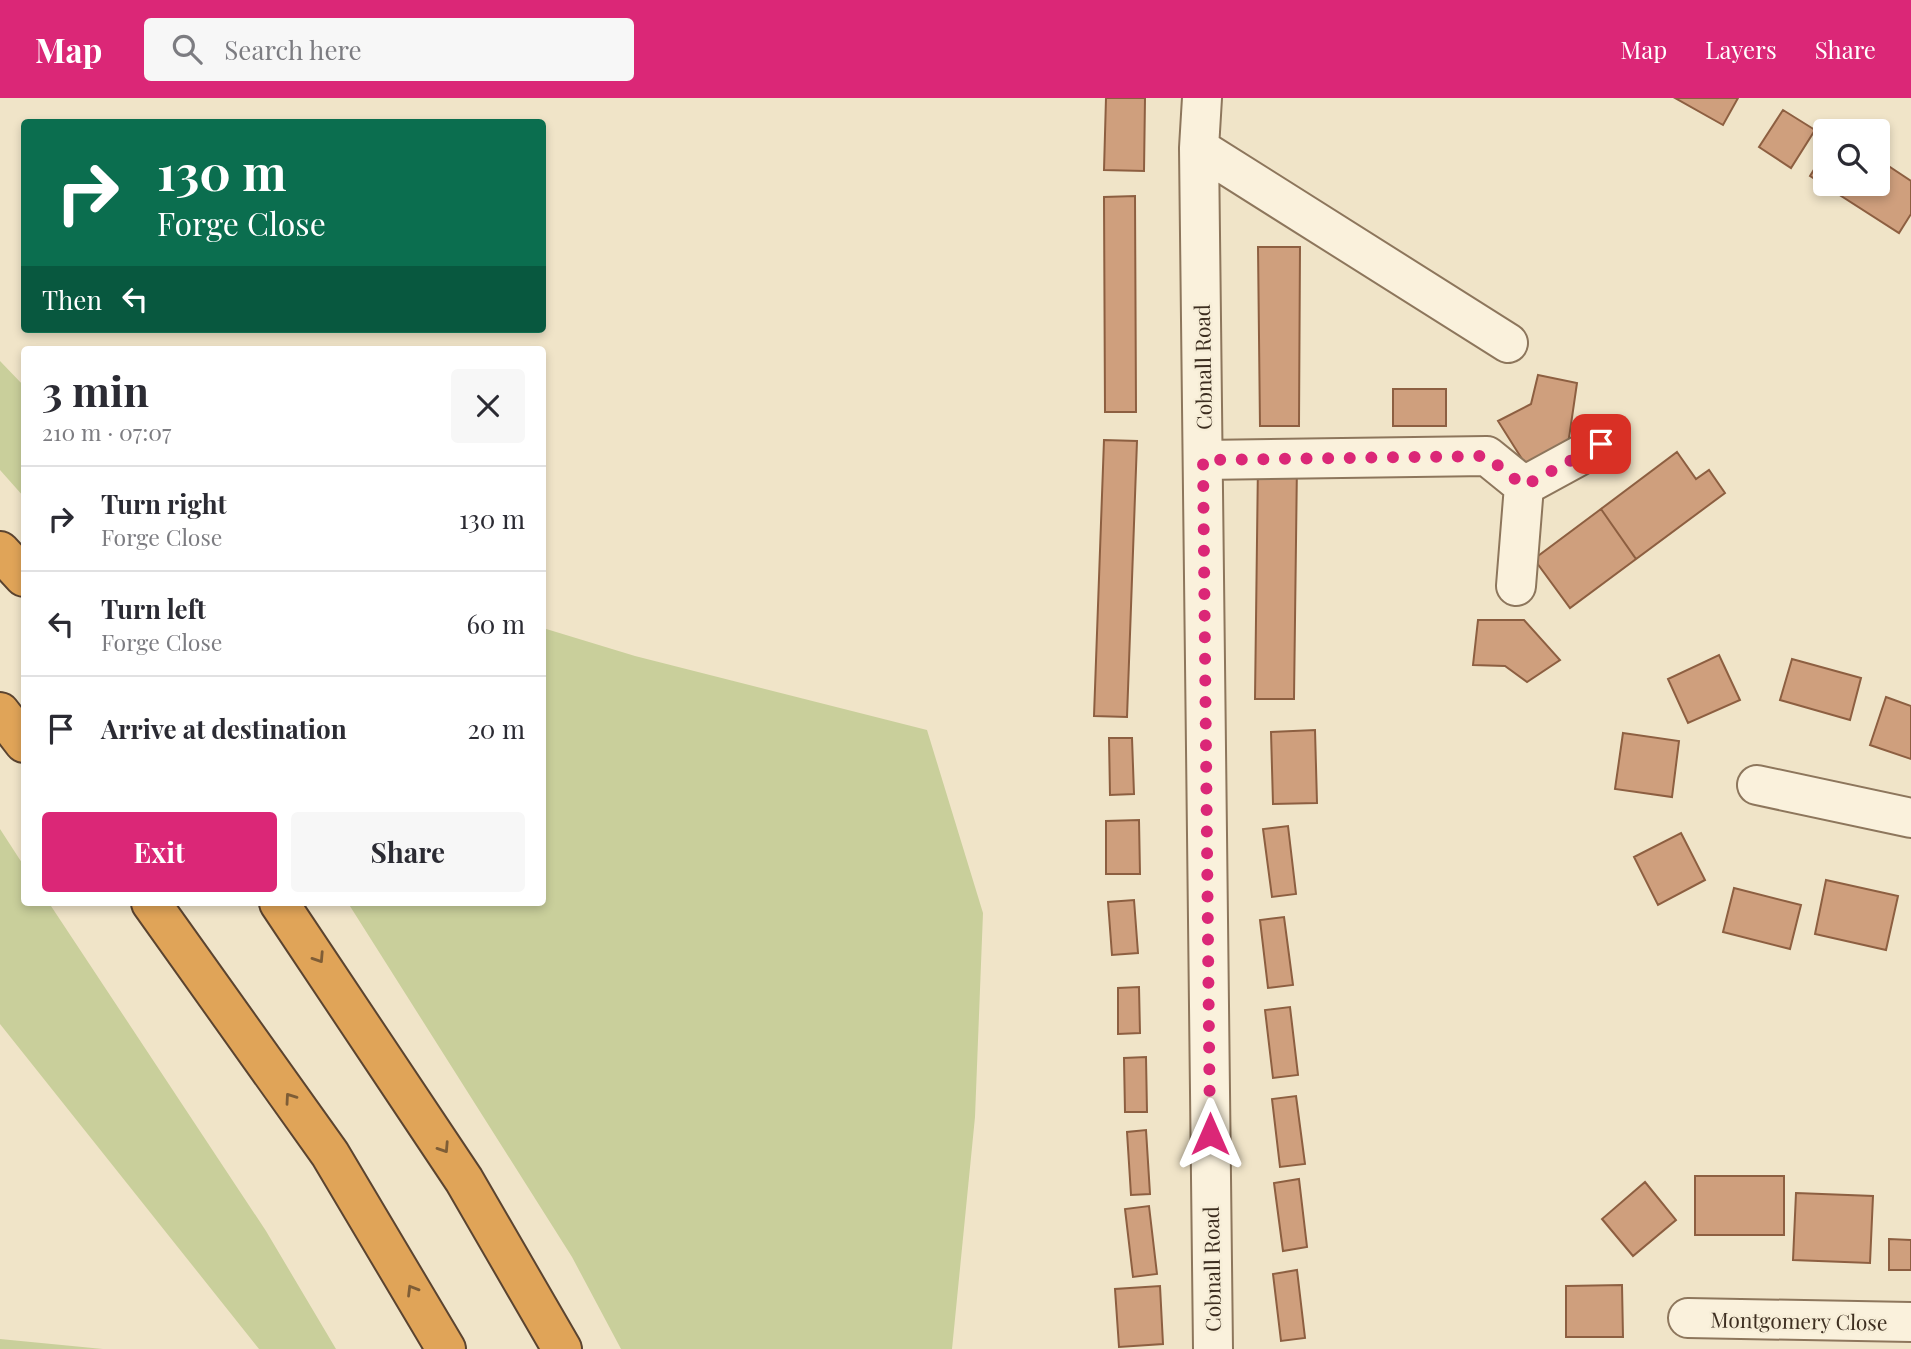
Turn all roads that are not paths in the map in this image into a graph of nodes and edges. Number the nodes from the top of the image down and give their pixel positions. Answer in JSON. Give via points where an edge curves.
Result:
{"nodes":[{"id":1,"x":1202,"y":98,"type":"edge"},
{"id":2,"x":1199,"y":148,"type":"junction"},
{"id":3,"x":1508,"y":343,"type":"dead end"},
{"id":4,"x":1601,"y":444,"type":"dead end"},
{"id":5,"x":1203,"y":460,"type":"junction"},
{"id":6,"x":1524,"y":486,"type":"junction"},
{"id":7,"x":0,"y":551,"type":"edge"},
{"id":8,"x":21,"y":574,"type":"edge"},
{"id":9,"x":1516,"y":586,"type":"dead end"},
{"id":10,"x":0,"y":712,"type":"edge"},
{"id":11,"x":21,"y":739,"type":"edge"},
{"id":12,"x":1758,"y":785,"type":"dead end"},
{"id":13,"x":1911,"y":818,"type":"edge"},
{"id":14,"x":153,"y":906,"type":"edge"},
{"id":15,"x":281,"y":906,"type":"edge"},
{"id":16,"x":1688,"y":1318,"type":"dead end"},
{"id":17,"x":1911,"y":1322,"type":"edge"},
{"id":18,"x":446,"y":1349,"type":"edge"},
{"id":19,"x":562,"y":1349,"type":"edge"},
{"id":20,"x":1213,"y":1349,"type":"edge"}],
"edges":[{"from":1,"to":2,"type":"street","name":"Cobnall Road"},
{"from":2,"to":3,"type":"street"},
{"from":2,"to":5,"type":"street","name":"Cobnall Road"},
{"from":4,"to":6,"type":"street"},
{"from":5,"to":6,"type":"street","via":[[1486,456]]},
{"from":5,"to":20,"type":"street","name":"Cobnall Road"},
{"from":6,"to":9,"type":"street"},
{"from":7,"to":8,"type":"highway"},
{"from":10,"to":11,"type":"highway"},
{"from":12,"to":13,"type":"street"},
{"from":18,"to":14,"type":"highway","one_way":true,"via":[[330,1154]]},
{"from":15,"to":19,"type":"highway","one_way":true,"via":[[464,1180]]},
{"from":16,"to":17,"type":"street","name":"Montgomery Close"}]}
